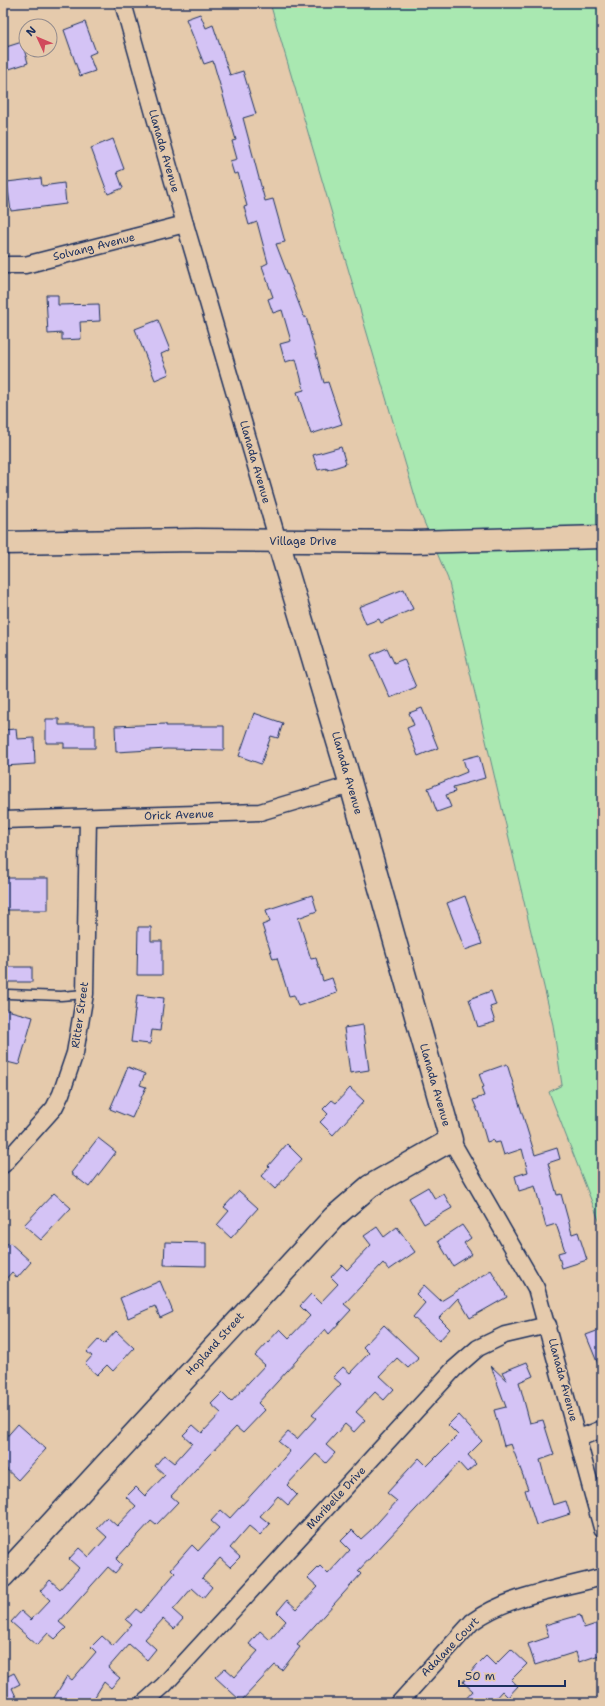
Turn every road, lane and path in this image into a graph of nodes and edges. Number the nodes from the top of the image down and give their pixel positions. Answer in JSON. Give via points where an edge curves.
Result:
{"nodes":[{"id":1,"x":123,"y":3,"type":"edge"},
{"id":2,"x":185,"y":224,"type":"junction"},
{"id":3,"x":3,"y":265,"type":"edge"},
{"id":4,"x":602,"y":537,"type":"edge"},
{"id":5,"x":278,"y":541,"type":"junction"},
{"id":6,"x":3,"y":544,"type":"edge"},
{"id":7,"x":351,"y":785,"type":"junction"},
{"id":8,"x":88,"y":818,"type":"junction"},
{"id":9,"x":3,"y":820,"type":"edge"},
{"id":10,"x":8,"y":994,"type":"dead end"},
{"id":11,"x":85,"y":994,"type":"junction"},
{"id":12,"x":451,"y":1140,"type":"junction"},
{"id":13,"x":3,"y":1164,"type":"edge"},
{"id":14,"x":548,"y":1325,"type":"junction"},
{"id":15,"x":602,"y":1429,"type":"edge"},
{"id":16,"x":579,"y":1438,"type":"junction"},
{"id":17,"x":602,"y":1528,"type":"edge"},
{"id":18,"x":3,"y":1576,"type":"edge"},
{"id":19,"x":602,"y":1577,"type":"edge"},
{"id":20,"x":144,"y":1703,"type":"edge"},
{"id":21,"x":398,"y":1703,"type":"edge"}],
"edges":[{"from":1,"to":2,"type":"street","name":"Llanada Avenue"},
{"from":2,"to":3,"type":"street","name":"Solvang Avenue","via":[[25,265]]},
{"from":2,"to":5,"type":"street","name":"Llanada Avenue"},
{"from":4,"to":5,"type":"street","name":"Village Drive","via":[[489,541]]},
{"from":5,"to":6,"type":"street","name":"Village Drive"},
{"from":5,"to":7,"type":"street","name":"Llanada Avenue"},
{"from":7,"to":8,"type":"street","name":"Orick Avenue","via":[[260,812]]},
{"from":7,"to":12,"type":"street","name":"Llanada Avenue"},
{"from":8,"to":9,"type":"street","name":"Orick Avenue"},
{"from":8,"to":11,"type":"street","name":"Ritter Street"},
{"from":10,"to":11,"type":"lane"},
{"from":11,"to":13,"type":"street","name":"Ritter Street","via":[[75,1053],[61,1094],[54,1108]]},
{"from":12,"to":14,"type":"street","name":"Llanada Avenue","via":[[536,1288]]},
{"from":12,"to":18,"type":"street","name":"Hopland Street","via":[[370,1186],[334,1217]]},
{"from":14,"to":16,"type":"street","name":"Llanada Avenue"},
{"from":14,"to":20,"type":"street","name":"Maribelle Drive","via":[[505,1335],[478,1348],[454,1369],[164,1685]]},
{"from":15,"to":16,"type":"street"},
{"from":16,"to":17,"type":"street","name":"Llanada Avenue"},
{"from":19,"to":21,"type":"street","name":"Adalane Court","via":[[509,1602],[484,1613],[472,1622]]}]}
